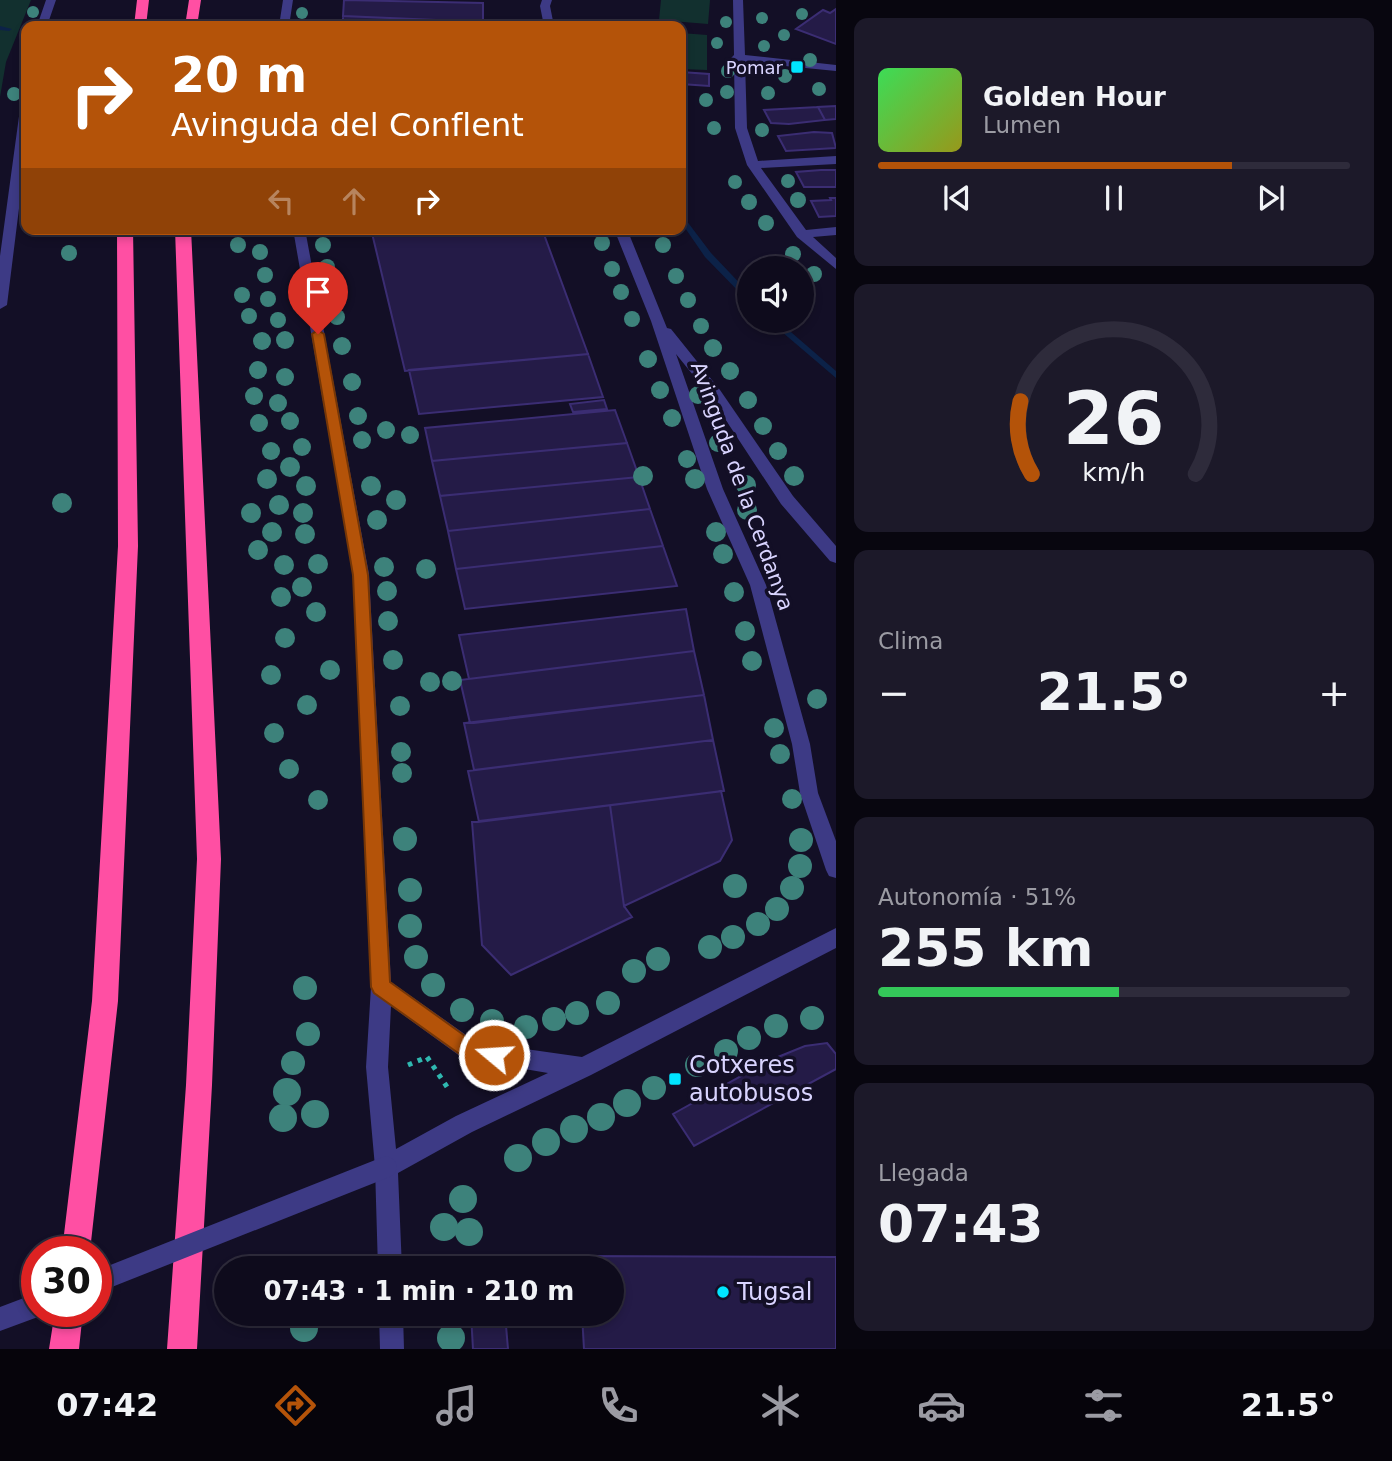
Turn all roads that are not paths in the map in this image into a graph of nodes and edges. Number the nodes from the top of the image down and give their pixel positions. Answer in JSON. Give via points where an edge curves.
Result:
{"nodes":[{"id":1,"x":51,"y":0,"type":"edge"},
{"id":2,"x":144,"y":0,"type":"edge"},
{"id":3,"x":195,"y":0,"type":"edge"},
{"id":4,"x":288,"y":0,"type":"edge"},
{"id":5,"x":738,"y":0,"type":"edge"},
{"id":6,"x":545,"y":2,"type":"edge"},
{"id":7,"x":45,"y":21,"type":"edge"},
{"id":8,"x":140,"y":21,"type":"edge"},
{"id":9,"x":192,"y":21,"type":"edge"},
{"id":10,"x":285,"y":21,"type":"edge"},
{"id":11,"x":548,"y":21,"type":"edge"},
{"id":12,"x":737,"y":58,"type":"junction"},
{"id":13,"x":835,"y":68,"type":"edge"},
{"id":14,"x":21,"y":147,"type":"edge"},
{"id":15,"x":835,"y":160,"type":"edge"},
{"id":16,"x":753,"y":165,"type":"junction"},
{"id":17,"x":835,"y":231,"type":"edge"},
{"id":18,"x":802,"y":234,"type":"junction"},
{"id":19,"x":125,"y":235,"type":"edge"},
{"id":20,"x":183,"y":235,"type":"edge"},
{"id":21,"x":300,"y":235,"type":"edge"},
{"id":22,"x":622,"y":235,"type":"edge"},
{"id":23,"x":835,"y":265,"type":"edge"},
{"id":24,"x":0,"y":305,"type":"edge"},
{"id":25,"x":658,"y":321,"type":"junction"},
{"id":26,"x":835,"y":557,"type":"edge"},
{"id":27,"x":835,"y":870,"type":"edge"},
{"id":28,"x":835,"y":937,"type":"edge"},
{"id":29,"x":380,"y":987,"type":"junction"},
{"id":30,"x":583,"y":1068,"type":"junction"},
{"id":31,"x":386,"y":1167,"type":"junction"},
{"id":32,"x":78,"y":1236,"type":"edge"},
{"id":33,"x":389,"y":1256,"type":"edge"},
{"id":34,"x":112,"y":1276,"type":"edge"},
{"id":35,"x":21,"y":1311,"type":"edge"},
{"id":36,"x":0,"y":1320,"type":"edge"},
{"id":37,"x":391,"y":1326,"type":"edge"},
{"id":38,"x":67,"y":1327,"type":"edge"},
{"id":39,"x":64,"y":1349,"type":"edge"},
{"id":40,"x":183,"y":1349,"type":"edge"},
{"id":41,"x":392,"y":1349,"type":"edge"}],
"edges":[{"from":1,"to":7,"type":"street"},
{"from":2,"to":8,"type":"highway"},
{"from":3,"to":9,"type":"highway"},
{"from":4,"to":10,"type":"street"},
{"from":5,"to":12,"type":"street"},
{"from":6,"to":11,"type":"street"},
{"from":12,"to":13,"type":"street"},
{"from":12,"to":16,"type":"street","via":[[741,128]]},
{"from":14,"to":24,"type":"street"},
{"from":15,"to":16,"type":"street"},
{"from":16,"to":18,"type":"street"},
{"from":17,"to":18,"type":"street"},
{"from":18,"to":23,"type":"street"},
{"from":19,"to":32,"type":"highway","via":[[128,546],[105,1002]]},
{"from":20,"to":40,"type":"highway","via":[[209,859]]},
{"from":21,"to":29,"type":"street","via":[[361,575]]},
{"from":22,"to":25,"type":"street","name":"Avinguda de la Cerdanya"},
{"from":25,"to":26,"type":"street","name":"Avinguda de la Cerdanya","via":[[715,393],[787,500]]},
{"from":25,"to":27,"type":"street","name":"Avinguda de la Cerdanya","via":[[715,489],[758,585],[801,744],[809,793]]},
{"from":28,"to":30,"type":"street"},
{"from":29,"to":30,"type":"street","via":[[471,1052]]},
{"from":29,"to":31,"type":"street","via":[[377,1067]]},
{"from":30,"to":31,"type":"street"},
{"from":31,"to":33,"type":"street"},
{"from":31,"to":34,"type":"street","bridge":true},
{"from":35,"to":36,"type":"street"},
{"from":37,"to":41,"type":"street"},
{"from":38,"to":39,"type":"highway"}]}
